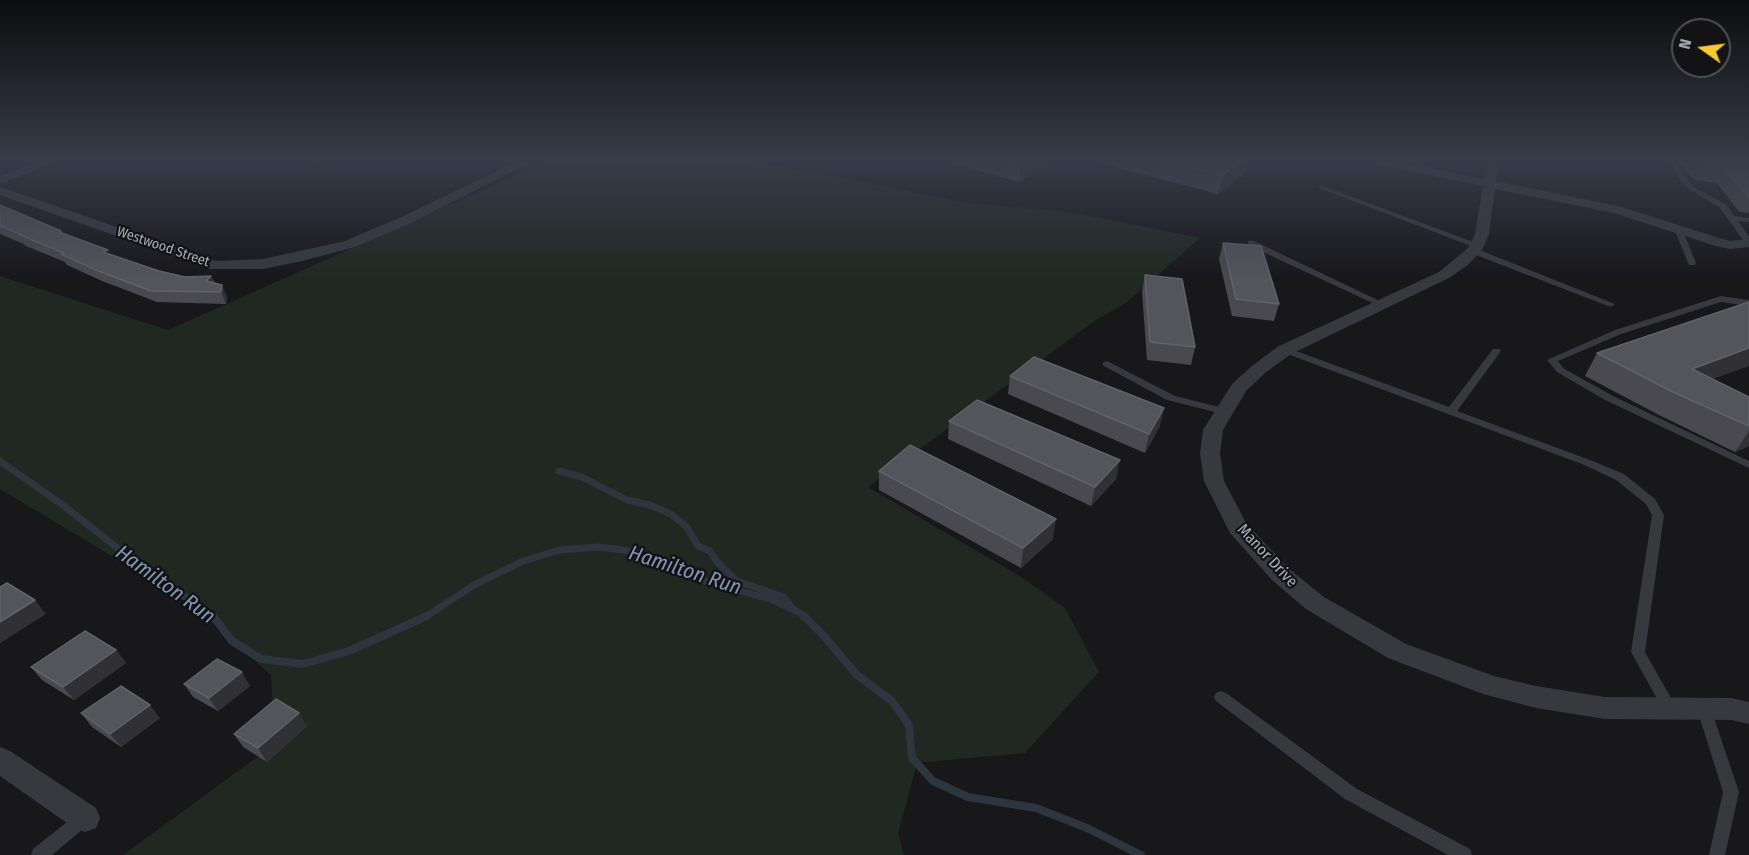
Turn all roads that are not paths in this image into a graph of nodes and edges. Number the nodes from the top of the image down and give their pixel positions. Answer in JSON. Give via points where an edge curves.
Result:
{"nodes":[{"id":1,"x":28,"y":201,"type":"edge"},
{"id":2,"x":445,"y":201,"type":"edge"},
{"id":3,"x":1356,"y":201,"type":"edge"},
{"id":4,"x":1487,"y":201,"type":"edge"},
{"id":5,"x":1572,"y":201,"type":"edge"},
{"id":6,"x":1714,"y":201,"type":"edge"},
{"id":7,"x":1732,"y":218,"type":"junction"},
{"id":8,"x":1749,"y":220,"type":"edge"},
{"id":9,"x":1678,"y":228,"type":"junction"},
{"id":10,"x":1748,"y":240,"type":"edge"},
{"id":11,"x":1251,"y":243,"type":"edge"},
{"id":12,"x":1475,"y":248,"type":"junction"},
{"id":13,"x":1692,"y":263,"type":"dead end"},
{"id":14,"x":1749,"y":303,"type":"edge"},
{"id":15,"x":1382,"y":304,"type":"junction"},
{"id":16,"x":1611,"y":304,"type":"dead end"},
{"id":17,"x":1285,"y":350,"type":"junction"},
{"id":18,"x":1496,"y":351,"type":"dead end"},
{"id":19,"x":1107,"y":364,"type":"dead end"},
{"id":20,"x":1223,"y":411,"type":"junction"},
{"id":21,"x":1451,"y":412,"type":"junction"},
{"id":22,"x":1749,"y":465,"type":"edge"},
{"id":23,"x":1221,"y":696,"type":"dead end"},
{"id":24,"x":1669,"y":707,"type":"junction"},
{"id":25,"x":1704,"y":709,"type":"junction"},
{"id":26,"x":1749,"y":713,"type":"edge"},
{"id":27,"x":0,"y":760,"type":"edge"},
{"id":28,"x":85,"y":818,"type":"joint"},
{"id":29,"x":39,"y":855,"type":"edge"},
{"id":30,"x":1464,"y":855,"type":"edge"},
{"id":31,"x":1718,"y":855,"type":"edge"}],
"edges":[{"from":1,"to":2,"type":"street","name":"Westwood Street","via":[[215,266],[263,264],[350,244]]},
{"from":3,"to":12,"type":"lane"},
{"from":4,"to":12,"type":"street","via":[[1482,234]]},
{"from":5,"to":9,"type":"street"},
{"from":6,"to":7,"type":"lane"},
{"from":7,"to":8,"type":"lane"},
{"from":7,"to":10,"type":"lane"},
{"from":9,"to":10,"type":"street","via":[[1716,242]]},
{"from":9,"to":13,"type":"lane"},
{"from":11,"to":15,"type":"lane"},
{"from":12,"to":15,"type":"street","name":"Manor Drive","via":[[1444,275]]},
{"from":12,"to":16,"type":"lane"},
{"from":14,"to":22,"type":"lane","via":[[1721,299],[1618,332],[1552,360],[1560,370],[1609,398]]},
{"from":15,"to":17,"type":"street","name":"Manor Drive"},
{"from":17,"to":20,"type":"street","name":"Manor Drive","via":[[1258,369]]},
{"from":17,"to":21,"type":"lane"},
{"from":18,"to":21,"type":"lane"},
{"from":19,"to":20,"type":"lane","via":[[1171,398]]},
{"from":20,"to":24,"type":"street","name":"Manor Drive","via":[[1213,430],[1210,453],[1214,481],[1238,528],[1280,574],[1314,603],[1397,651],[1492,686],[1605,708]]},
{"from":21,"to":24,"type":"lane","via":[[1620,477],[1651,502],[1658,515],[1638,652]]},
{"from":23,"to":30,"type":"lane","via":[[1351,794]]},
{"from":24,"to":25,"type":"street","name":"Manor Drive"},
{"from":25,"to":26,"type":"street","name":"Manor Drive"},
{"from":25,"to":31,"type":"lane","via":[[1731,792]]},
{"from":27,"to":28,"type":"street"},
{"from":28,"to":29,"type":"lane"}]}
